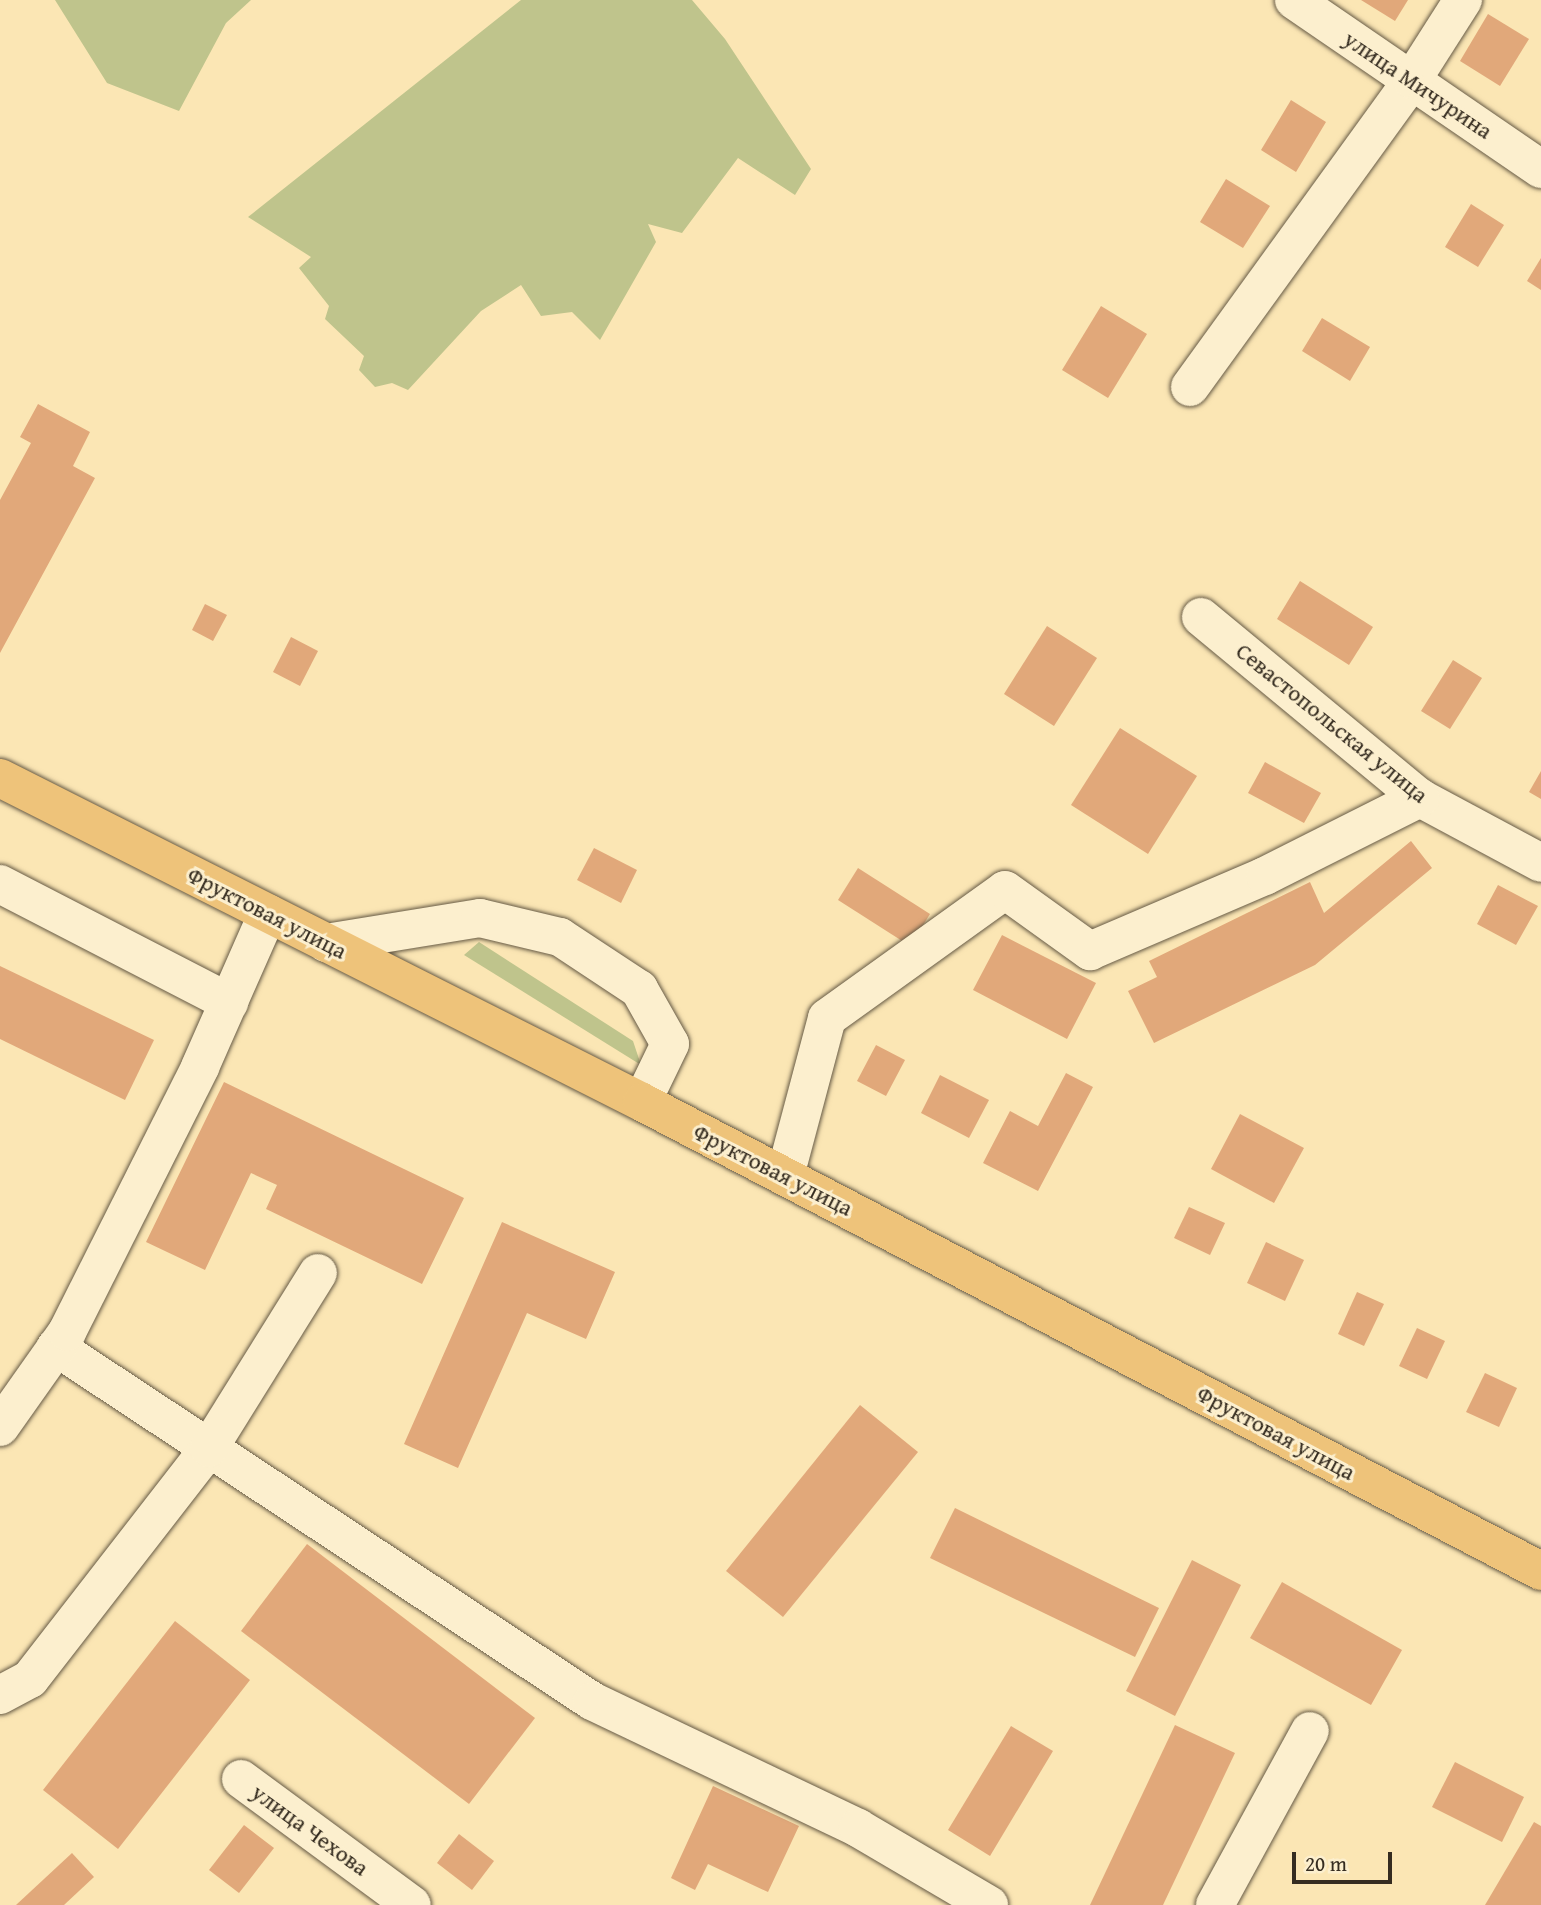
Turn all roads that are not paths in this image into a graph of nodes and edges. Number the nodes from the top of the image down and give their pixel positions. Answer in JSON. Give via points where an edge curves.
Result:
{"nodes":[{"id":1,"x":1294,"y":0,"type":"edge"},
{"id":2,"x":1463,"y":0,"type":"edge"},
{"id":3,"x":1412,"y":80,"type":"junction"},
{"id":4,"x":1541,"y":169,"type":"edge"},
{"id":5,"x":1190,"y":387,"type":"dead end"},
{"id":6,"x":1201,"y":617,"type":"dead end"},
{"id":7,"x":0,"y":778,"type":"edge"},
{"id":8,"x":1420,"y":798,"type":"junction"},
{"id":9,"x":1541,"y":863,"type":"edge"},
{"id":10,"x":0,"y":884,"type":"edge"},
{"id":11,"x":268,"y":914,"type":"junction"},
{"id":12,"x":327,"y":943,"type":"junction"},
{"id":13,"x":229,"y":1002,"type":"junction"},
{"id":14,"x":642,"y":1102,"type":"junction"},
{"id":15,"x":785,"y":1176,"type":"junction"},
{"id":16,"x":318,"y":1273,"type":"dead end"},
{"id":17,"x":56,"y":1347,"type":"junction"},
{"id":18,"x":0,"y":1427,"type":"edge"},
{"id":19,"x":209,"y":1448,"type":"junction"},
{"id":20,"x":1541,"y":1571,"type":"edge"},
{"id":21,"x":0,"y":1695,"type":"edge"},
{"id":22,"x":1310,"y":1731,"type":"dead end"},
{"id":23,"x":241,"y":1779,"type":"dead end"},
{"id":24,"x":412,"y":1905,"type":"edge"},
{"id":25,"x":989,"y":1905,"type":"edge"},
{"id":26,"x":1215,"y":1905,"type":"edge"}],
"edges":[{"from":1,"to":3,"type":"street","name":"улица Мичурина"},
{"from":2,"to":3,"type":"street"},
{"from":3,"to":4,"type":"street","name":"улица Мичурина"},
{"from":3,"to":5,"type":"street"},
{"from":6,"to":8,"type":"street","name":"Севастопольская улица"},
{"from":7,"to":11,"type":"main road","name":"Фруктовая улица"},
{"from":8,"to":9,"type":"street","name":"Севастопольская улица"},
{"from":8,"to":15,"type":"street","via":[[1265,876],[1090,951],[1005,890],[827,1018]]},
{"from":10,"to":13,"type":"street"},
{"from":11,"to":12,"type":"main road","name":"Фруктовая улица"},
{"from":11,"to":13,"type":"street"},
{"from":12,"to":14,"type":"main road","name":"Фруктовая улица"},
{"from":12,"to":14,"type":"street","via":[[480,918],[560,937],[639,989],[670,1044]]},
{"from":13,"to":17,"type":"street","via":[[200,1068]]},
{"from":14,"to":15,"type":"main road","name":"Фруктовая улица"},
{"from":15,"to":20,"type":"main road","name":"Фруктовая улица"},
{"from":16,"to":19,"type":"street"},
{"from":17,"to":18,"type":"street"},
{"from":17,"to":19,"type":"street"},
{"from":19,"to":21,"type":"street","via":[[30,1679]]},
{"from":19,"to":25,"type":"street","via":[[592,1701],[858,1828]]},
{"from":22,"to":26,"type":"street"},
{"from":23,"to":24,"type":"street","name":"улица Чехова"}]}
